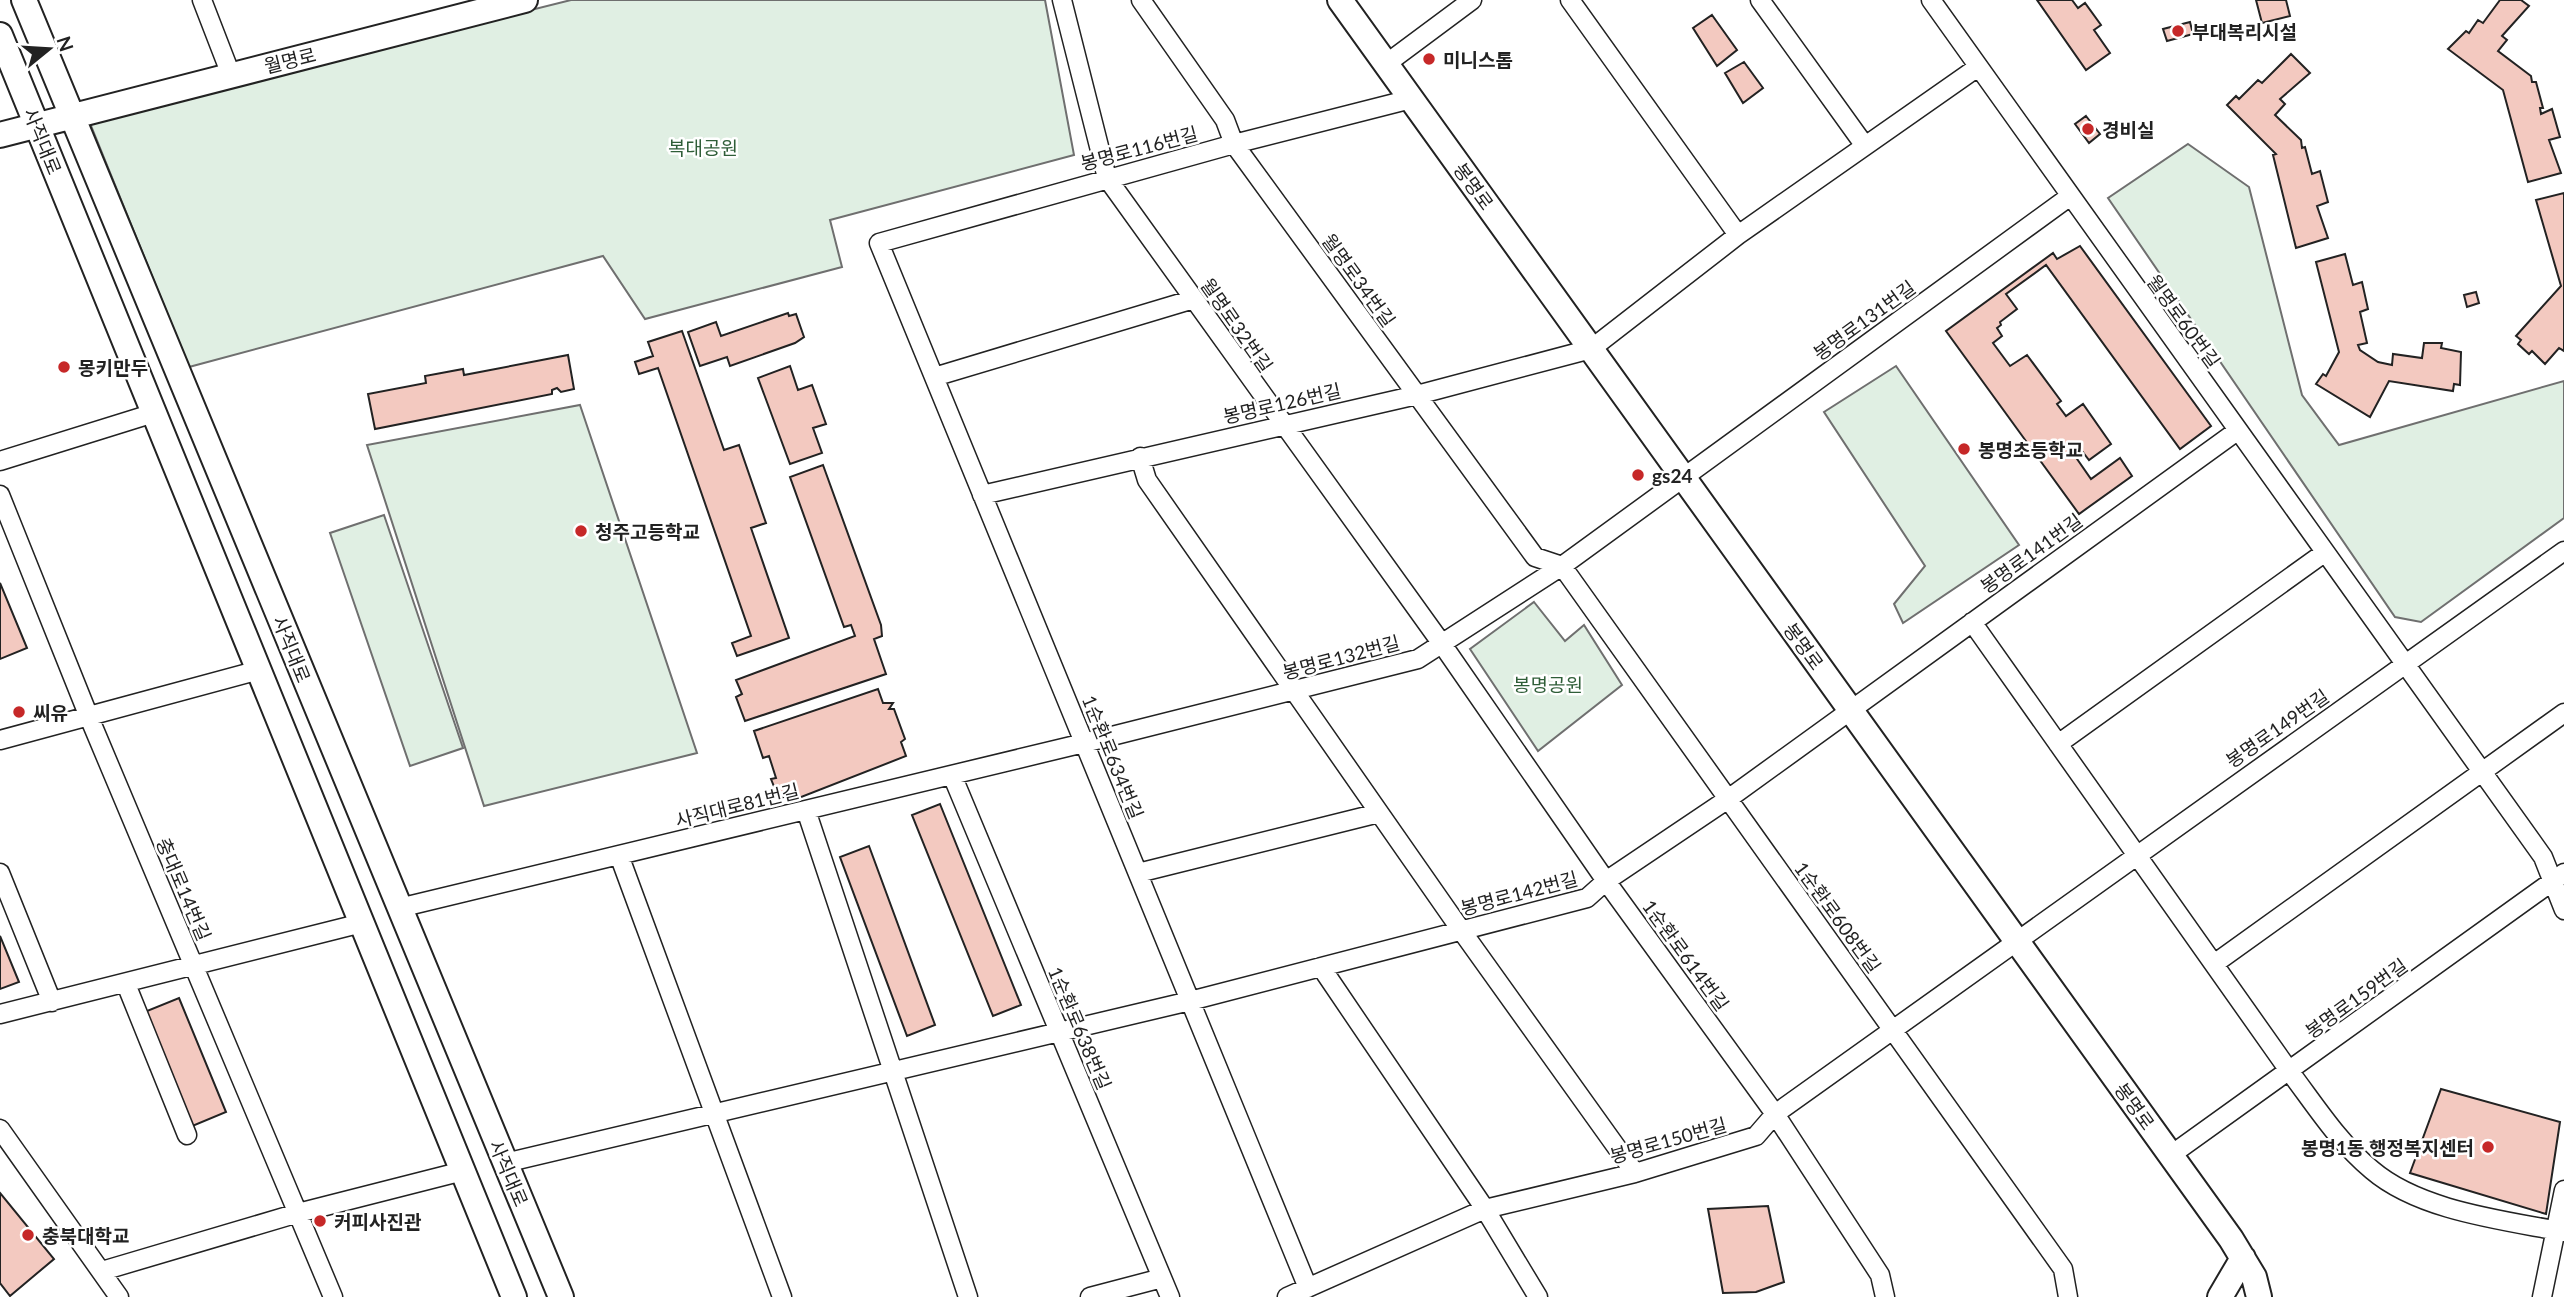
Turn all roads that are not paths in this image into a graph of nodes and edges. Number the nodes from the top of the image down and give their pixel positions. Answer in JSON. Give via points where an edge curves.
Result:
{"nodes":[{"id":1,"x":24,"y":0,"type":"edge"},
{"id":2,"x":202,"y":0,"type":"edge"},
{"id":3,"x":1062,"y":0,"type":"edge"},
{"id":4,"x":1141,"y":0,"type":"edge"},
{"id":5,"x":1340,"y":0,"type":"edge"},
{"id":6,"x":1472,"y":0,"type":"edge"},
{"id":7,"x":1570,"y":0,"type":"edge"},
{"id":8,"x":1760,"y":0,"type":"edge"},
{"id":9,"x":1931,"y":0,"type":"edge"},
{"id":10,"x":513,"y":1,"type":"edge"},
{"id":11,"x":0,"y":35,"type":"edge"},
{"id":12,"x":1386,"y":64,"type":"junction"},
{"id":13,"x":1978,"y":67,"type":"junction"},
{"id":14,"x":232,"y":75,"type":"junction"},
{"id":15,"x":1411,"y":99,"type":"junction"},
{"id":16,"x":55,"y":121,"type":"junction"},
{"id":17,"x":0,"y":135,"type":"edge"},
{"id":18,"x":1234,"y":144,"type":"junction"},
{"id":19,"x":1865,"y":146,"type":"junction"},
{"id":20,"x":1107,"y":178,"type":"junction"},
{"id":21,"x":2069,"y":197,"type":"junction"},
{"id":22,"x":1738,"y":235,"type":"junction"},
{"id":23,"x":879,"y":243,"type":"joint"},
{"id":24,"x":1194,"y":299,"type":"junction"},
{"id":25,"x":1591,"y":349,"type":"junction"},
{"id":26,"x":934,"y":377,"type":"junction"},
{"id":27,"x":1417,"y":395,"type":"junction"},
{"id":28,"x":154,"y":413,"type":"junction"},
{"id":29,"x":1282,"y":424,"type":"junction"},
{"id":30,"x":2237,"y":431,"type":"junction"},
{"id":31,"x":1140,"y":457,"type":"junction"},
{"id":32,"x":0,"y":461,"type":"edge"},
{"id":33,"x":1684,"y":477,"type":"junction"},
{"id":34,"x":0,"y":495,"type":"edge"},
{"id":35,"x":982,"y":495,"type":"junction"},
{"id":36,"x":2564,"y":551,"type":"edge"},
{"id":37,"x":2324,"y":553,"type":"junction"},
{"id":38,"x":1562,"y":566,"type":"junction"},
{"id":39,"x":1972,"y":622,"type":"junction"},
{"id":40,"x":1442,"y":644,"type":"junction"},
{"id":41,"x":2404,"y":665,"type":"junction"},
{"id":42,"x":258,"y":670,"type":"junction"},
{"id":43,"x":1294,"y":691,"type":"junction"},
{"id":44,"x":1850,"y":710,"type":"junction"},
{"id":45,"x":2564,"y":713,"type":"edge"},
{"id":46,"x":89,"y":717,"type":"junction"},
{"id":47,"x":0,"y":740,"type":"edge"},
{"id":48,"x":1084,"y":743,"type":"junction"},
{"id":49,"x":2059,"y":744,"type":"junction"},
{"id":50,"x":2481,"y":771,"type":"junction"},
{"id":51,"x":952,"y":775,"type":"junction"},
{"id":52,"x":1728,"y":799,"type":"junction"},
{"id":53,"x":806,"y":810,"type":"junction"},
{"id":54,"x":1379,"y":813,"type":"junction"},
{"id":55,"x":2136,"y":854,"type":"junction"},
{"id":56,"x":619,"y":855,"type":"junction"},
{"id":57,"x":0,"y":873,"type":"edge"},
{"id":58,"x":1138,"y":873,"type":"junction"},
{"id":59,"x":2558,"y":877,"type":"edge"},
{"id":60,"x":1606,"y":881,"type":"junction"},
{"id":61,"x":399,"y":908,"type":"junction"},
{"id":62,"x":2564,"y":909,"type":"edge"},
{"id":63,"x":362,"y":923,"type":"junction"},
{"id":64,"x":1461,"y":930,"type":"junction"},
{"id":65,"x":2017,"y":943,"type":"junction"},
{"id":66,"x":2214,"y":964,"type":"junction"},
{"id":67,"x":194,"y":967,"type":"junction"},
{"id":68,"x":1321,"y":967,"type":"junction"},
{"id":69,"x":126,"y":984,"type":"junction"},
{"id":70,"x":1190,"y":1001,"type":"junction"},
{"id":71,"x":52,"y":1002,"type":"junction"},
{"id":72,"x":0,"y":1014,"type":"edge"},
{"id":73,"x":1892,"y":1029,"type":"junction"},
{"id":74,"x":1058,"y":1032,"type":"junction"},
{"id":75,"x":892,"y":1072,"type":"junction"},
{"id":76,"x":2290,"y":1072,"type":"junction"},
{"id":77,"x":714,"y":1114,"type":"junction"},
{"id":78,"x":1775,"y":1114,"type":"junction"},
{"id":79,"x":0,"y":1129,"type":"edge"},
{"id":80,"x":187,"y":1135,"type":"dead end"},
{"id":81,"x":2171,"y":1155,"type":"junction"},
{"id":82,"x":505,"y":1163,"type":"junction"},
{"id":83,"x":463,"y":1171,"type":"junction"},
{"id":84,"x":1635,"y":1173,"type":"junction"},
{"id":85,"x":2564,"y":1190,"type":"edge"},
{"id":86,"x":1485,"y":1209,"type":"junction"},
{"id":87,"x":298,"y":1213,"type":"junction"},
{"id":88,"x":2560,"y":1231,"type":"edge"},
{"id":89,"x":2237,"y":1248,"type":"junction"},
{"id":90,"x":102,"y":1271,"type":"junction"},
{"id":91,"x":1162,"y":1279,"type":"junction"},
{"id":92,"x":1308,"y":1288,"type":"junction"},
{"id":93,"x":119,"y":1297,"type":"edge"},
{"id":94,"x":334,"y":1297,"type":"edge"},
{"id":95,"x":514,"y":1297,"type":"edge"},
{"id":96,"x":561,"y":1297,"type":"edge"},
{"id":97,"x":782,"y":1297,"type":"edge"},
{"id":98,"x":968,"y":1297,"type":"edge"},
{"id":99,"x":1090,"y":1297,"type":"edge"},
{"id":100,"x":1170,"y":1297,"type":"edge"},
{"id":101,"x":1287,"y":1297,"type":"edge"},
{"id":102,"x":1538,"y":1297,"type":"edge"},
{"id":103,"x":1885,"y":1297,"type":"edge"},
{"id":104,"x":2068,"y":1297,"type":"edge"},
{"id":105,"x":2220,"y":1297,"type":"edge"},
{"id":106,"x":2259,"y":1297,"type":"edge"},
{"id":107,"x":2276,"y":1297,"type":"edge"},
{"id":108,"x":2542,"y":1297,"type":"edge"}],
"edges":[{"from":1,"to":16,"type":"main road","name":"사직대로"},
{"from":2,"to":14,"type":"street"},
{"from":3,"to":20,"type":"street","name":"월명로32번길"},
{"from":4,"to":18,"type":"street","name":"월명로34번길","via":[[1225,120]]},
{"from":5,"to":12,"type":"main road","name":"봉명로"},
{"from":6,"to":12,"type":"street"},
{"from":7,"to":22,"type":"street"},
{"from":8,"to":19,"type":"street"},
{"from":9,"to":13,"type":"street","name":"월명로60번길"},
{"from":10,"to":14,"type":"main road","name":"월명로"},
{"from":11,"to":16,"type":"main road","name":"사직대로"},
{"from":12,"to":15,"type":"main road","name":"봉명로"},
{"from":13,"to":19,"type":"street"},
{"from":13,"to":21,"type":"street","name":"월명로60번길"},
{"from":14,"to":16,"type":"main road","name":"월명로"},
{"from":15,"to":18,"type":"street","name":"봉명로116번길"},
{"from":15,"to":25,"type":"main road","name":"봉명로"},
{"from":16,"to":17,"type":"main road","name":"월명로"},
{"from":16,"to":28,"type":"main road","name":"사직대로"},
{"from":16,"to":61,"type":"main road","name":"사직대로"},
{"from":18,"to":20,"type":"street","name":"봉명로116번길"},
{"from":18,"to":27,"type":"street","name":"월명로34번길"},
{"from":19,"to":22,"type":"street"},
{"from":20,"to":23,"type":"street","name":"봉명로116번길"},
{"from":20,"to":24,"type":"street","name":"월명로32번길"},
{"from":21,"to":30,"type":"street","name":"월명로60번길"},
{"from":21,"to":33,"type":"street","name":"봉명로131번길"},
{"from":22,"to":25,"type":"street"},
{"from":23,"to":26,"type":"street","name":"1순환로634번길"},
{"from":24,"to":26,"type":"street"},
{"from":24,"to":29,"type":"street","name":"월명로32번길"},
{"from":25,"to":27,"type":"street","name":"봉명로126번길"},
{"from":25,"to":33,"type":"main road","name":"봉명로"},
{"from":26,"to":35,"type":"street","name":"1순환로634번길"},
{"from":27,"to":29,"type":"street","name":"봉명로126번길"},
{"from":27,"to":38,"type":"street","name":"월명로34번길","via":[[1535,557]]},
{"from":28,"to":32,"type":"street"},
{"from":28,"to":42,"type":"main road","name":"사직대로"},
{"from":29,"to":31,"type":"street","name":"봉명로126번길"},
{"from":29,"to":40,"type":"street","name":"월명로32번길"},
{"from":30,"to":37,"type":"street","name":"월명로60번길"},
{"from":30,"to":39,"type":"street","name":"봉명로141번길"},
{"from":31,"to":35,"type":"street","name":"봉명로126번길"},
{"from":31,"to":43,"type":"street","via":[[1147,480]]},
{"from":33,"to":38,"type":"street","name":"봉명로132번길"},
{"from":33,"to":44,"type":"main road","name":"봉명로"},
{"from":34,"to":46,"type":"street","name":"충대로14번길"},
{"from":35,"to":48,"type":"street","name":"1순환로634번길"},
{"from":36,"to":41,"type":"street","name":"봉명로149번길"},
{"from":37,"to":41,"type":"street","name":"월명로60번길"},
{"from":37,"to":49,"type":"street"},
{"from":38,"to":40,"type":"street","name":"봉명로132번길"},
{"from":38,"to":52,"type":"street","name":"1순환로608번길"},
{"from":39,"to":44,"type":"street","name":"봉명로141번길"},
{"from":39,"to":49,"type":"street"},
{"from":40,"to":43,"type":"street","name":"봉명로132번길","via":[[1418,659]]},
{"from":40,"to":60,"type":"street","name":"1순환로614번길"},
{"from":41,"to":50,"type":"street","name":"월명로60번길"},
{"from":41,"to":55,"type":"street","name":"봉명로149번길"},
{"from":42,"to":46,"type":"street"},
{"from":42,"to":63,"type":"main road","name":"사직대로"},
{"from":43,"to":48,"type":"street","name":"봉명로132번길"},
{"from":43,"to":54,"type":"street"},
{"from":44,"to":52,"type":"street","name":"봉명로142번길"},
{"from":44,"to":65,"type":"main road","name":"봉명로"},
{"from":45,"to":50,"type":"street"},
{"from":46,"to":47,"type":"street"},
{"from":46,"to":67,"type":"street","name":"충대로14번길"},
{"from":48,"to":51,"type":"street","name":"사직대로81번길"},
{"from":48,"to":58,"type":"street","name":"1순환로634번길"},
{"from":49,"to":55,"type":"street"},
{"from":50,"to":59,"type":"street","name":"월명로60번길"},
{"from":50,"to":66,"type":"street"},
{"from":51,"to":53,"type":"street","name":"사직대로81번길"},
{"from":51,"to":74,"type":"street","name":"1순환로638번길"},
{"from":52,"to":60,"type":"street","name":"봉명로142번길"},
{"from":52,"to":73,"type":"street","name":"1순환로608번길"},
{"from":53,"to":56,"type":"street","name":"사직대로81번길"},
{"from":53,"to":75,"type":"street"},
{"from":54,"to":58,"type":"street"},
{"from":54,"to":64,"type":"street"},
{"from":55,"to":65,"type":"street","name":"봉명로149번길"},
{"from":55,"to":66,"type":"street"},
{"from":56,"to":61,"type":"street","name":"사직대로81번길"},
{"from":56,"to":77,"type":"street"},
{"from":57,"to":71,"type":"street"},
{"from":58,"to":70,"type":"street","name":"1순환로634번길"},
{"from":59,"to":62,"type":"street","name":"월명로60번길"},
{"from":59,"to":76,"type":"street","name":"봉명로159번길"},
{"from":60,"to":64,"type":"street","name":"봉명로142번길","via":[[1587,898]]},
{"from":60,"to":78,"type":"street","name":"1순환로614번길"},
{"from":61,"to":82,"type":"main road","name":"사직대로"},
{"from":63,"to":67,"type":"street"},
{"from":63,"to":83,"type":"main road","name":"사직대로"},
{"from":64,"to":68,"type":"street","name":"봉명로142번길"},
{"from":64,"to":84,"type":"street"},
{"from":65,"to":73,"type":"street","name":"봉명로150번길"},
{"from":65,"to":81,"type":"main road","name":"봉명로"},
{"from":66,"to":76,"type":"street"},
{"from":67,"to":69,"type":"street"},
{"from":67,"to":87,"type":"street","name":"충대로14번길"},
{"from":68,"to":70,"type":"street","name":"봉명로142번길"},
{"from":68,"to":86,"type":"street"},
{"from":69,"to":71,"type":"street"},
{"from":69,"to":80,"type":"street"},
{"from":70,"to":74,"type":"street","name":"봉명로142번길"},
{"from":70,"to":92,"type":"street","name":"1순환로634번길"},
{"from":71,"to":72,"type":"street"},
{"from":73,"to":78,"type":"street","name":"봉명로150번길"},
{"from":73,"to":104,"type":"street","name":"1순환로608번길","via":[[2063,1269]]},
{"from":74,"to":75,"type":"street","name":"봉명로142번길"},
{"from":74,"to":91,"type":"street","name":"1순환로638번길"},
{"from":75,"to":77,"type":"street","name":"봉명로142번길"},
{"from":75,"to":98,"type":"street"},
{"from":76,"to":81,"type":"street","name":"봉명로159번길"},
{"from":76,"to":88,"type":"street","via":[[2345,1144],[2373,1172],[2401,1189],[2435,1204]]},
{"from":77,"to":82,"type":"street","name":"봉명로142번길"},
{"from":77,"to":97,"type":"street"},
{"from":78,"to":84,"type":"street","name":"봉명로150번길","via":[[1756,1136]]},
{"from":78,"to":103,"type":"street","name":"1순환로614번길","via":[[1880,1275]]},
{"from":79,"to":90,"type":"street"},
{"from":81,"to":89,"type":"main road","name":"봉명로"},
{"from":82,"to":96,"type":"main road","name":"사직대로"},
{"from":83,"to":87,"type":"street"},
{"from":83,"to":95,"type":"main road","name":"사직대로"},
{"from":84,"to":86,"type":"street","name":"봉명로150번길"},
{"from":85,"to":88,"type":"street"},
{"from":86,"to":92,"type":"street","name":"봉명로150번길"},
{"from":86,"to":102,"type":"street"},
{"from":87,"to":90,"type":"street"},
{"from":87,"to":94,"type":"street","name":"충대로14번길"},
{"from":88,"to":108,"type":"street"},
{"from":89,"to":105,"type":"main road"},
{"from":89,"to":106,"type":"main road","name":"봉명로","via":[[2255,1277]]},
{"from":89,"to":107,"type":"main road"},
{"from":90,"to":93,"type":"street"},
{"from":91,"to":99,"type":"street"},
{"from":91,"to":100,"type":"street","name":"1순환로638번길"},
{"from":92,"to":101,"type":"street","name":"봉명로150번길"}]}
